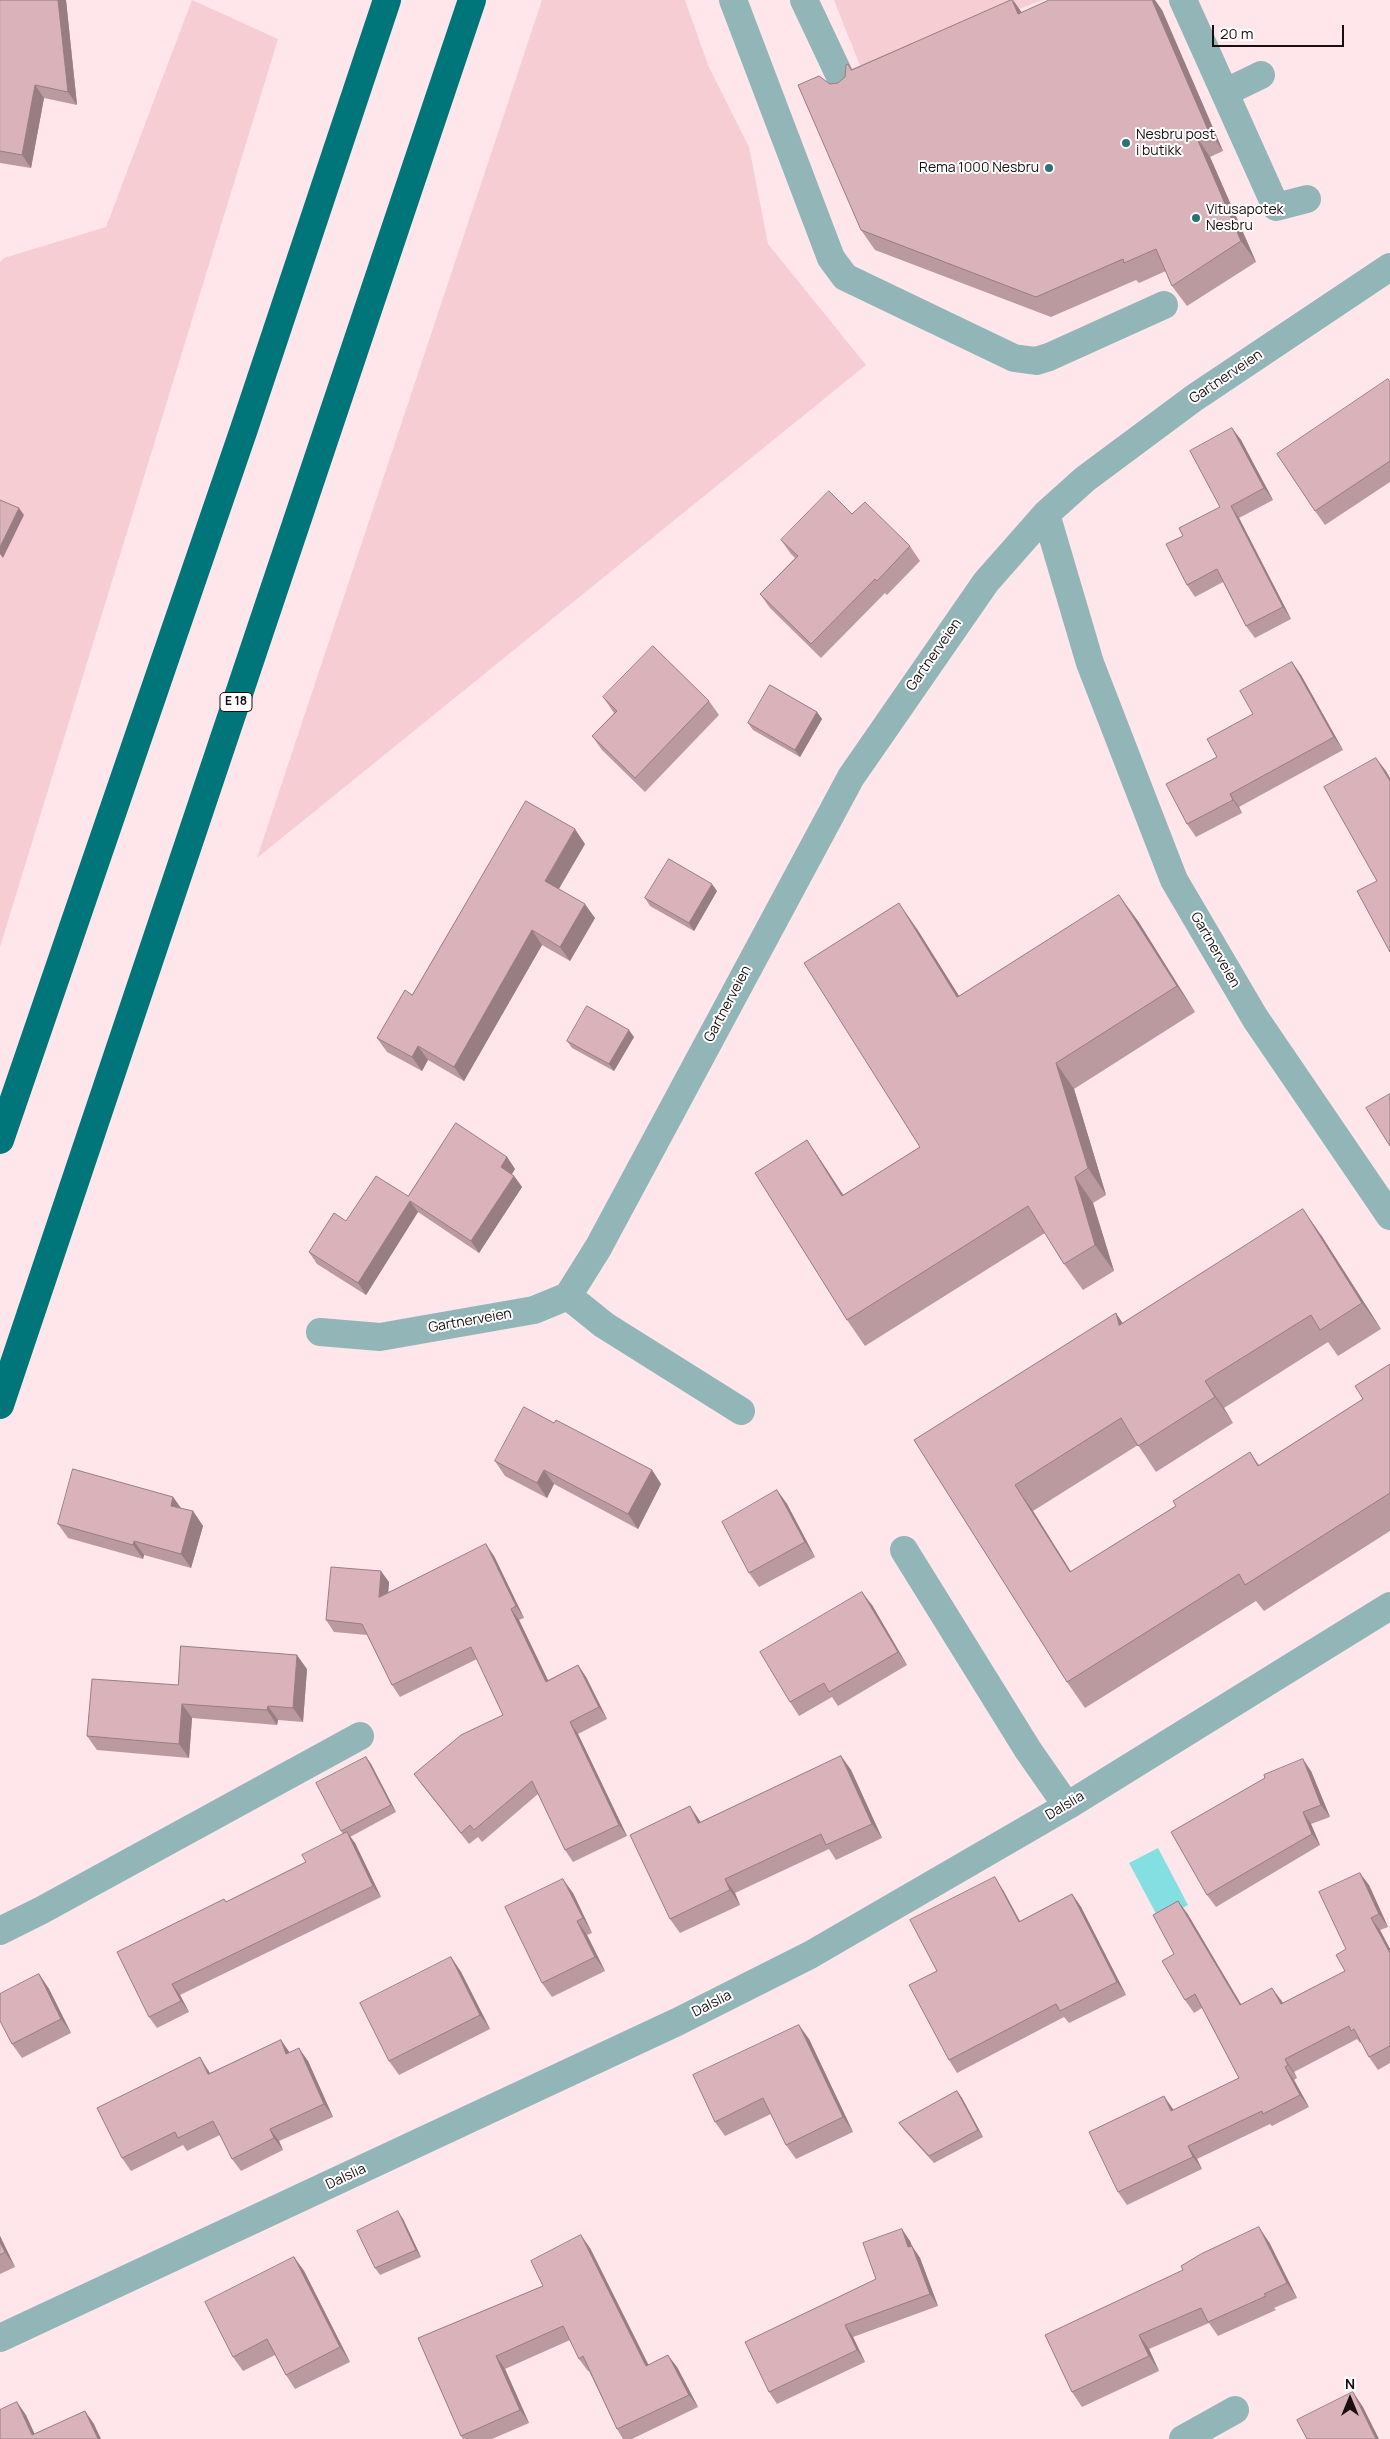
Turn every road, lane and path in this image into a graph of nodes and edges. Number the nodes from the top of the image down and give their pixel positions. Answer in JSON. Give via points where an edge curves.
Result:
{"nodes":[{"id":1,"x":387,"y":0,"type":"edge"},
{"id":2,"x":472,"y":0,"type":"edge"},
{"id":3,"x":733,"y":0,"type":"edge"},
{"id":4,"x":804,"y":0,"type":"edge"},
{"id":5,"x":1184,"y":0,"type":"edge"},
{"id":6,"x":1261,"y":75,"type":"dead end"},
{"id":7,"x":846,"y":89,"type":"edge"},
{"id":8,"x":1226,"y":92,"type":"junction"},
{"id":9,"x":1307,"y":199,"type":"dead end"},
{"id":10,"x":1390,"y":268,"type":"edge"},
{"id":11,"x":1164,"y":306,"type":"dead end"},
{"id":12,"x":1046,"y":514,"type":"junction"},
{"id":13,"x":0,"y":1140,"type":"edge"},
{"id":14,"x":1390,"y":1216,"type":"edge"},
{"id":15,"x":568,"y":1296,"type":"junction"},
{"id":16,"x":320,"y":1332,"type":"dead end"},
{"id":17,"x":0,"y":1405,"type":"edge"},
{"id":18,"x":741,"y":1411,"type":"dead end"},
{"id":19,"x":904,"y":1550,"type":"dead end"},
{"id":20,"x":1390,"y":1606,"type":"edge"},
{"id":21,"x":360,"y":1736,"type":"dead end"},
{"id":22,"x":1067,"y":1806,"type":"junction"},
{"id":23,"x":0,"y":1931,"type":"edge"},
{"id":24,"x":0,"y":2338,"type":"edge"},
{"id":25,"x":1235,"y":2410,"type":"dead end"},
{"id":26,"x":1182,"y":2439,"type":"edge"}],
"edges":[{"from":1,"to":13,"type":"highway","via":[[241,439]]},
{"from":2,"to":17,"type":"highway","number":"E 18"},
{"from":3,"to":11,"type":"street","via":[[830,258],[845,277],[1014,358],[1036,361]]},
{"from":4,"to":7,"type":"street"},
{"from":5,"to":8,"type":"street"},
{"from":6,"to":8,"type":"street"},
{"from":8,"to":9,"type":"street","via":[[1276,207]]},
{"from":10,"to":12,"type":"street","name":"Gartnerveien","via":[[1194,398],[1084,480]]},
{"from":12,"to":14,"type":"street","name":"Gartnerveien","via":[[1090,663],[1174,880],[1255,1018]]},
{"from":12,"to":15,"type":"street","name":"Gartnerveien","via":[[986,582],[851,777],[598,1248]]},
{"from":15,"to":16,"type":"street","name":"Gartnerveien","via":[[534,1310],[380,1337]]},
{"from":15,"to":18,"type":"street","via":[[604,1325]]},
{"from":19,"to":22,"type":"street","via":[[1028,1750]]},
{"from":20,"to":22,"type":"street","name":"Dalslia"},
{"from":21,"to":23,"type":"street"},
{"from":22,"to":24,"type":"street","name":"Dalslia","via":[[810,1956]]},
{"from":25,"to":26,"type":"street"}]}
